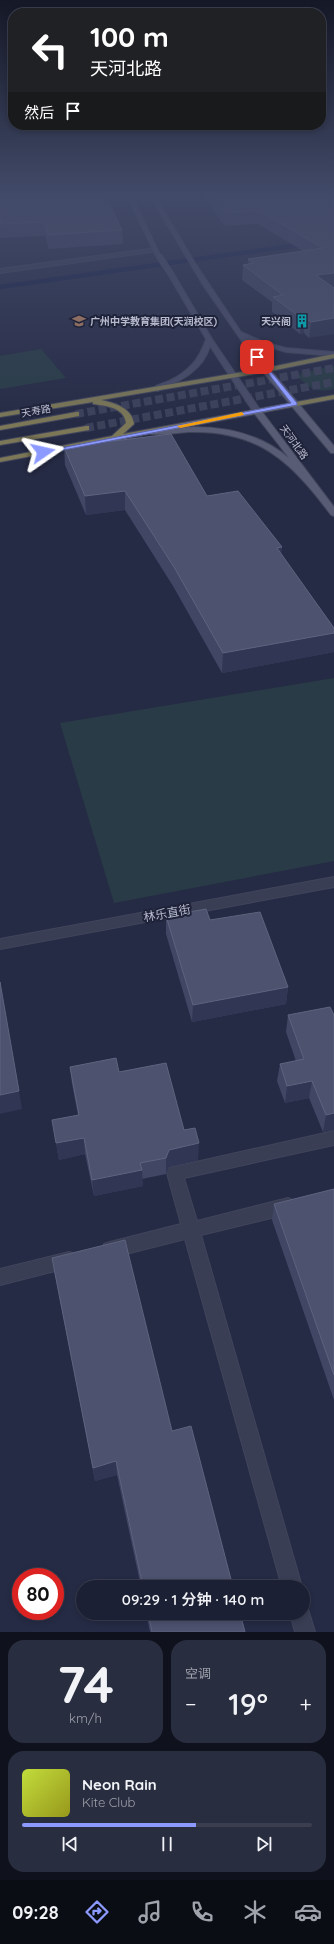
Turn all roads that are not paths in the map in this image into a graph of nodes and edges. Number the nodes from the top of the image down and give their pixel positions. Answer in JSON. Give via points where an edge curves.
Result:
{"nodes":[{"id":1,"x":170,"y":272,"type":"edge"},
{"id":2,"x":196,"y":272,"type":"edge"},
{"id":3,"x":237,"y":332,"type":"junction"},
{"id":4,"x":209,"y":339,"type":"junction"},
{"id":5,"x":334,"y":355,"type":"edge"},
{"id":6,"x":266,"y":370,"type":"junction"},
{"id":7,"x":232,"y":376,"type":"junction"},
{"id":8,"x":155,"y":389,"type":"junction"},
{"id":9,"x":334,"y":397,"type":"edge"},
{"id":10,"x":80,"y":402,"type":"junction"},
{"id":11,"x":295,"y":404,"type":"junction"},
{"id":12,"x":257,"y":411,"type":"junction"},
{"id":13,"x":76,"y":414,"type":"tunnel mouth"},
{"id":14,"x":0,"y":415,"type":"edge"},
{"id":15,"x":0,"y":428,"type":"edge"},
{"id":16,"x":86,"y":428,"type":"tunnel mouth"},
{"id":17,"x":114,"y":438,"type":"junction"},
{"id":18,"x":0,"y":443,"type":"edge"},
{"id":19,"x":334,"y":451,"type":"edge"},
{"id":20,"x":0,"y":460,"type":"edge"},
{"id":21,"x":308,"y":480,"type":"junction"},
{"id":22,"x":334,"y":513,"type":"edge"},
{"id":23,"x":334,"y":882,"type":"edge"},
{"id":24,"x":0,"y":944,"type":"edge"},
{"id":25,"x":334,"y":1138,"type":"edge"},
{"id":26,"x":304,"y":1202,"type":"edge"},
{"id":27,"x":0,"y":1277,"type":"edge"},
{"id":28,"x":290,"y":1580,"type":"edge"},
{"id":29,"x":302,"y":1620,"type":"edge"},
{"id":30,"x":305,"y":1632,"type":"edge"}],
"edges":[{"from":1,"to":4,"type":"main road","name":"天河北路","bridge":true},
{"from":2,"to":3,"type":"main road","name":"天河北路"},
{"from":3,"to":5,"type":"main road","via":[[252,341],[268,345]]},
{"from":3,"to":6,"type":"main road","name":"天河北路"},
{"from":4,"to":7,"type":"main road","name":"天河北路"},
{"from":4,"to":8,"type":"main road","via":[[206,354],[195,368],[177,380]]},
{"from":5,"to":6,"type":"highway"},
{"from":6,"to":7,"type":"highway"},
{"from":6,"to":11,"type":"main road","name":"天河北路"},
{"from":7,"to":8,"type":"highway"},
{"from":7,"to":12,"type":"main road","name":"天河北路"},
{"from":8,"to":10,"type":"highway"},
{"from":9,"to":11,"type":"highway"},
{"from":10,"to":14,"type":"highway"},
{"from":10,"to":17,"type":"highway","via":[[108,403],[126,414],[130,424]]},
{"from":11,"to":12,"type":"highway"},
{"from":11,"to":19,"type":"main road","name":"天河北路"},
{"from":12,"to":17,"type":"highway"},
{"from":12,"to":21,"type":"main road","name":"天河北路"},
{"from":13,"to":15,"type":"highway","name":"天寿路"},
{"from":16,"to":18,"type":"highway"},
{"from":17,"to":20,"type":"highway"},
{"from":17,"to":21,"type":"main road","via":[[167,430],[199,429],[238,435],[256,440],[271,449]]},
{"from":21,"to":22,"type":"main road","name":"天河北路"},
{"from":23,"to":24,"type":"street","name":"林乐直街"},
{"from":25,"to":28,"type":"street","via":[[175,1173]]},
{"from":26,"to":27,"type":"street"},
{"from":29,"to":30,"type":"street"}]}
